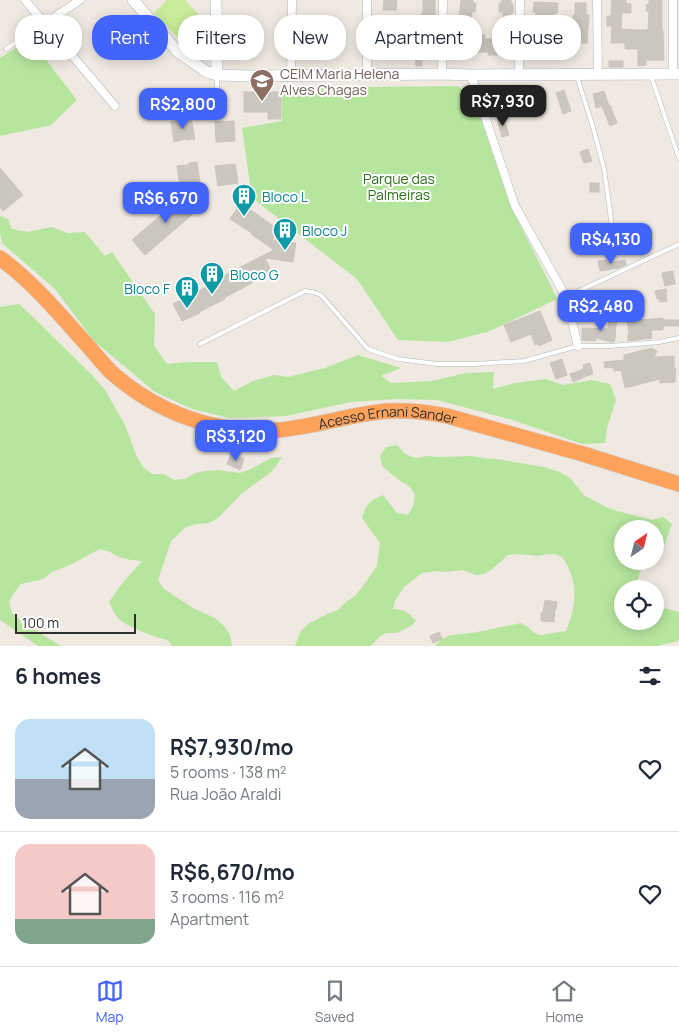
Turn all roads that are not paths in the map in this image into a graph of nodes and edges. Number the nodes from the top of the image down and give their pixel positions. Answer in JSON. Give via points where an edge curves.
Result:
{"nodes":[{"id":1,"x":24,"y":0,"type":"edge"},
{"id":2,"x":80,"y":0,"type":"edge"},
{"id":3,"x":133,"y":0,"type":"edge"},
{"id":4,"x":216,"y":0,"type":"edge"},
{"id":5,"x":292,"y":0,"type":"edge"},
{"id":6,"x":367,"y":0,"type":"edge"},
{"id":7,"x":443,"y":0,"type":"edge"},
{"id":8,"x":520,"y":0,"type":"edge"},
{"id":9,"x":597,"y":0,"type":"edge"},
{"id":10,"x":673,"y":0,"type":"edge"},
{"id":11,"x":36,"y":15,"type":"edge"},
{"id":12,"x":58,"y":15,"type":"edge"},
{"id":13,"x":15,"y":42,"type":"edge"},
{"id":14,"x":6,"y":48,"type":"dead end"},
{"id":15,"x":75,"y":60,"type":"edge"},
{"id":16,"x":209,"y":74,"type":"junction"},
{"id":17,"x":442,"y":74,"type":"junction"},
{"id":18,"x":519,"y":74,"type":"junction"},
{"id":19,"x":650,"y":74,"type":"junction"},
{"id":20,"x":676,"y":74,"type":"edge"},
{"id":21,"x":367,"y":75,"type":"junction"},
{"id":22,"x":471,"y":75,"type":"junction"},
{"id":23,"x":576,"y":75,"type":"junction"},
{"id":24,"x":598,"y":75,"type":"junction"},
{"id":25,"x":291,"y":76,"type":"junction"},
{"id":26,"x":217,"y":89,"type":"dead end"},
{"id":27,"x":115,"y":106,"type":"dead end"},
{"id":28,"x":679,"y":158,"type":"edge"},
{"id":29,"x":599,"y":240,"type":"dead end"},
{"id":30,"x":679,"y":244,"type":"edge"},
{"id":31,"x":0,"y":258,"type":"edge"},
{"id":32,"x":566,"y":297,"type":"junction"},
{"id":33,"x":679,"y":338,"type":"edge"},
{"id":34,"x":200,"y":344,"type":"dead end"},
{"id":35,"x":578,"y":346,"type":"junction"},
{"id":36,"x":679,"y":484,"type":"edge"}],
"edges":[{"from":1,"to":11,"type":"street"},
{"from":2,"to":12,"type":"street"},
{"from":3,"to":16,"type":"street","via":[[178,52]]},
{"from":4,"to":16,"type":"street"},
{"from":5,"to":25,"type":"street"},
{"from":6,"to":21,"type":"street"},
{"from":7,"to":17,"type":"street"},
{"from":8,"to":18,"type":"street"},
{"from":9,"to":24,"type":"street"},
{"from":10,"to":20,"type":"street"},
{"from":13,"to":14,"type":"lane"},
{"from":15,"to":27,"type":"street"},
{"from":16,"to":25,"type":"street"},
{"from":16,"to":26,"type":"lane"},
{"from":17,"to":21,"type":"street"},
{"from":17,"to":22,"type":"street"},
{"from":18,"to":22,"type":"street"},
{"from":18,"to":23,"type":"street"},
{"from":19,"to":20,"type":"street"},
{"from":19,"to":24,"type":"street"},
{"from":19,"to":28,"type":"lane"},
{"from":21,"to":25,"type":"street"},
{"from":22,"to":32,"type":"street","via":[[515,206]]},
{"from":23,"to":24,"type":"street"},
{"from":23,"to":29,"type":"lane","via":[[604,168],[612,226],[611,234]]},
{"from":30,"to":32,"type":"lane"},
{"from":31,"to":36,"type":"highway","name":"Acesso Ernani Sander","via":[[44,297],[111,371],[148,400],[177,415],[208,425],[241,430],[279,430],[386,411],[426,412]]},
{"from":32,"to":35,"type":"street"},
{"from":33,"to":35,"type":"lane","via":[[637,344]]},
{"from":34,"to":35,"type":"lane","via":[[305,291],[321,295],[368,349],[398,360],[437,364],[524,361]]}]}
